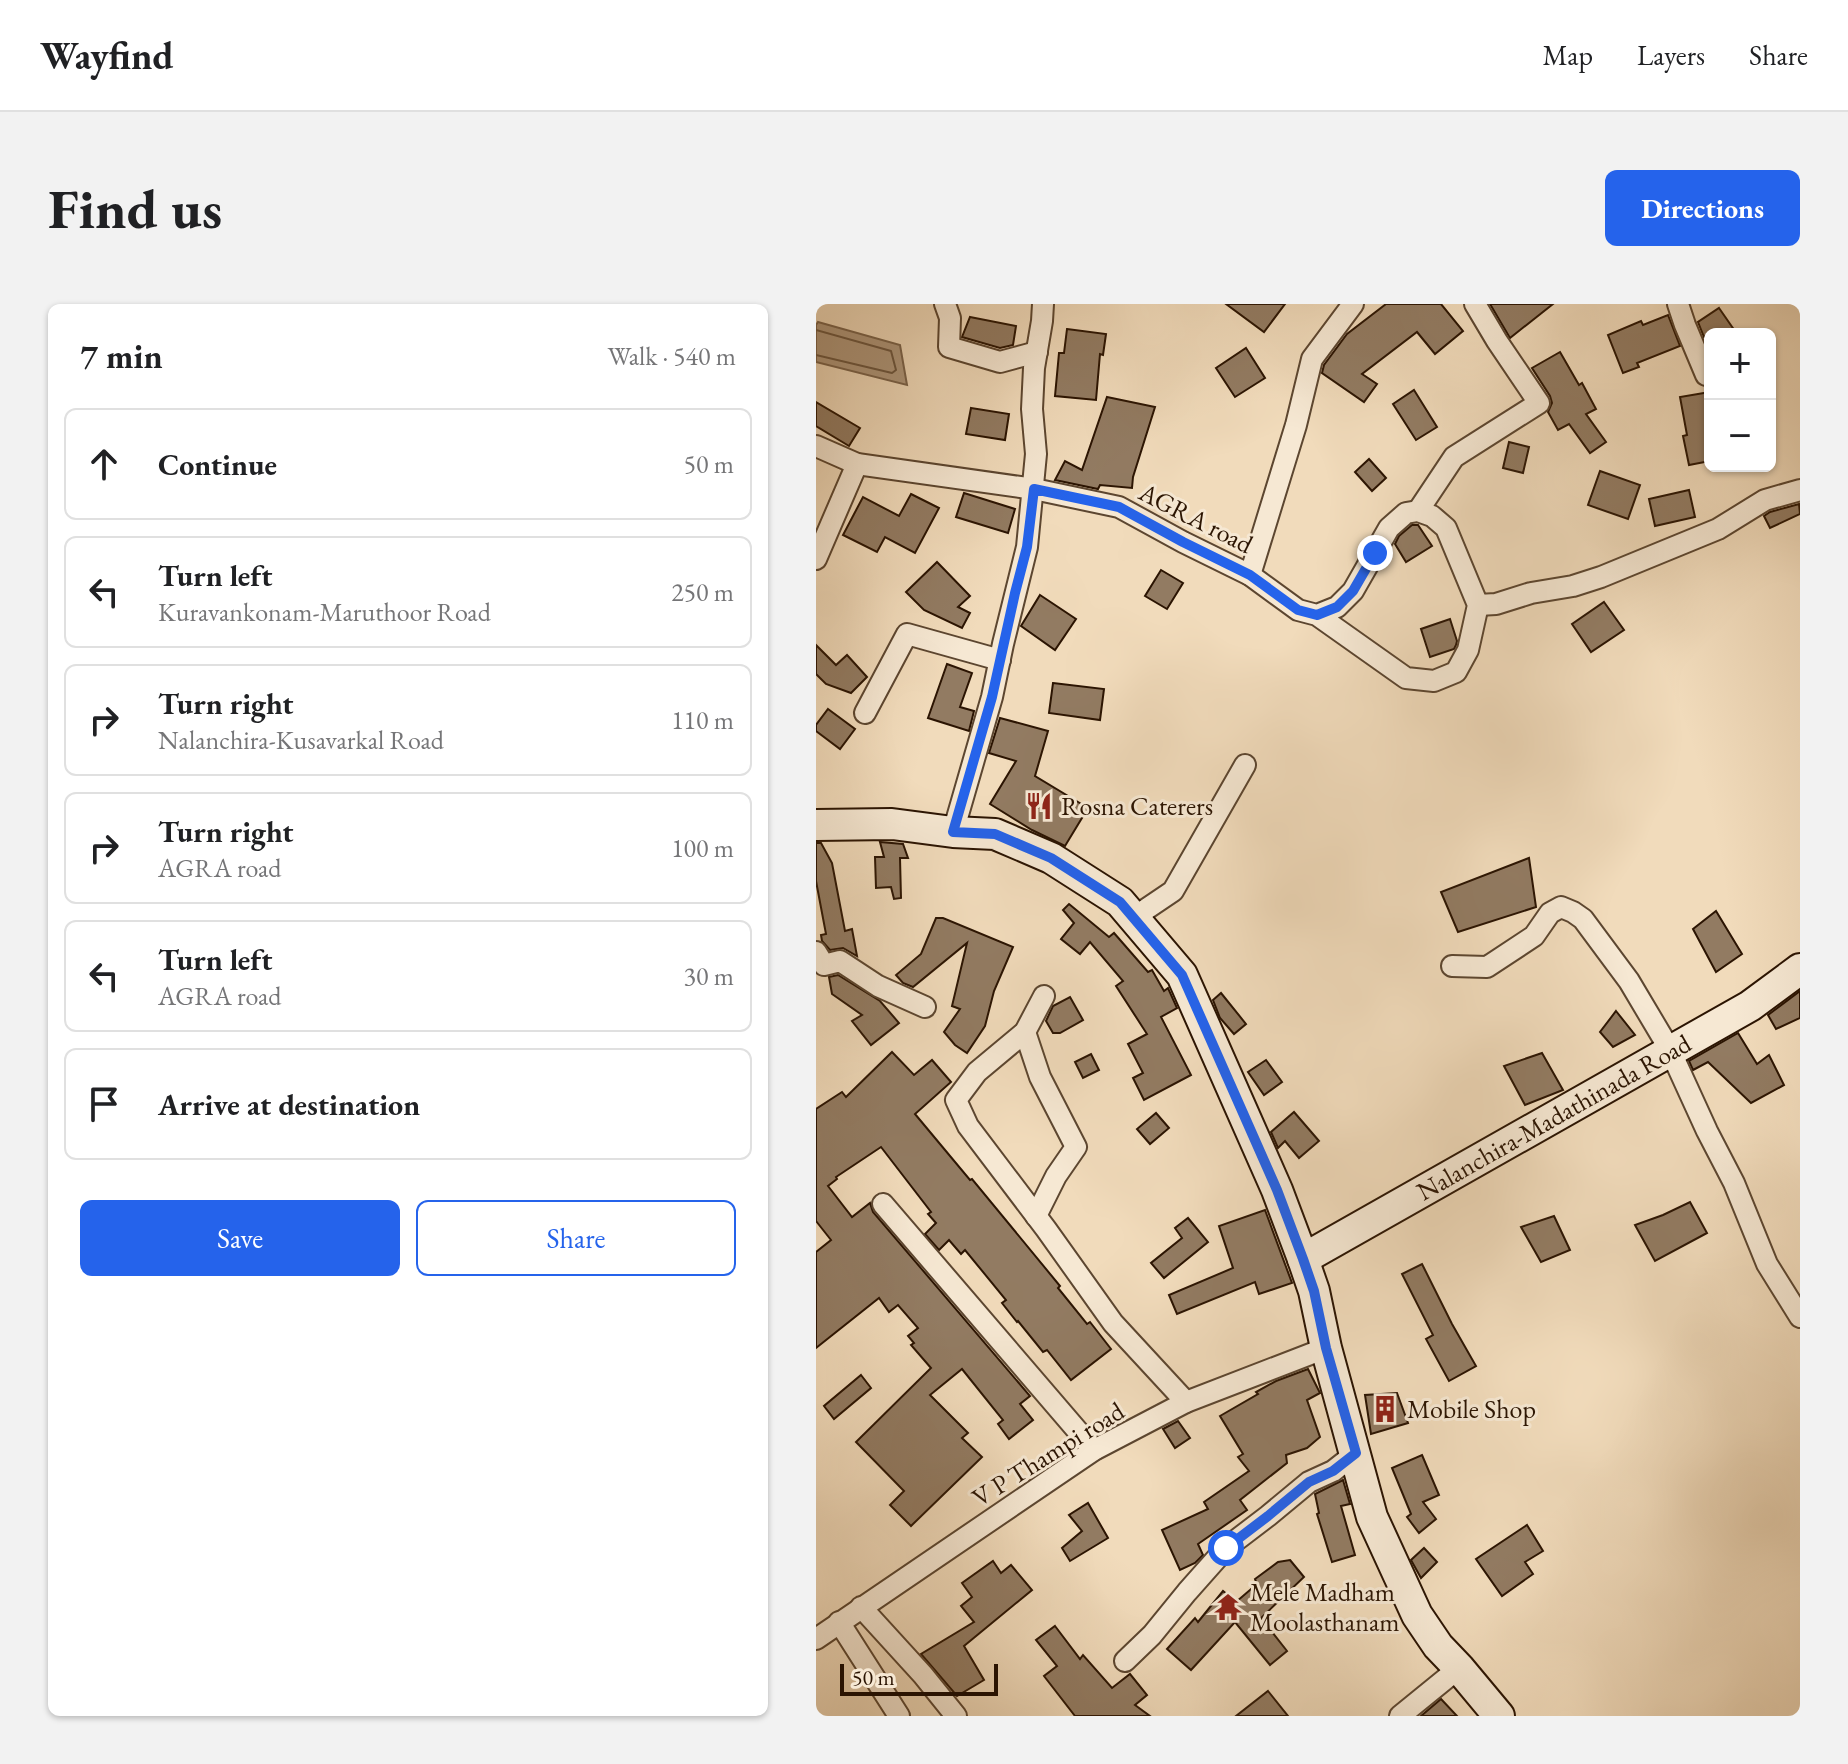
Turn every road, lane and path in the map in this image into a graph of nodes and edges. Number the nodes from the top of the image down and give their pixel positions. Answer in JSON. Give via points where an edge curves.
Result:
{"nodes":[{"id":1,"x":945,"y":304,"type":"edge"},
{"id":2,"x":1043,"y":304,"type":"edge"},
{"id":3,"x":1353,"y":304,"type":"edge"},
{"id":4,"x":1475,"y":304,"type":"edge"},
{"id":5,"x":1678,"y":304,"type":"edge"},
{"id":6,"x":1037,"y":352,"type":"junction"},
{"id":7,"x":1704,"y":370,"type":"edge"},
{"id":8,"x":816,"y":446,"type":"edge"},
{"id":9,"x":857,"y":464,"type":"junction"},
{"id":10,"x":1034,"y":489,"type":"junction"},
{"id":11,"x":1800,"y":490,"type":"edge"},
{"id":12,"x":1418,"y":511,"type":"junction"},
{"id":13,"x":816,"y":559,"type":"edge"},
{"id":14,"x":1250,"y":575,"type":"junction"},
{"id":15,"x":1478,"y":605,"type":"junction"},
{"id":16,"x":1317,"y":615,"type":"junction"},
{"id":17,"x":1000,"y":660,"type":"junction"},
{"id":18,"x":865,"y":713,"type":"dead end"},
{"id":19,"x":1245,"y":765,"type":"dead end"},
{"id":20,"x":816,"y":825,"type":"edge"},
{"id":21,"x":953,"y":832,"type":"junction"},
{"id":22,"x":1133,"y":918,"type":"junction"},
{"id":23,"x":819,"y":961,"type":"edge"},
{"id":24,"x":1452,"y":966,"type":"dead end"},
{"id":25,"x":1800,"y":969,"type":"edge"},
{"id":26,"x":1044,"y":996,"type":"dead end"},
{"id":27,"x":925,"y":1007,"type":"dead end"},
{"id":28,"x":1025,"y":1032,"type":"junction"},
{"id":29,"x":1670,"y":1050,"type":"junction"},
{"id":30,"x":883,"y":1204,"type":"dead end"},
{"id":31,"x":1036,"y":1216,"type":"junction"},
{"id":32,"x":1303,"y":1259,"type":"junction"},
{"id":33,"x":1800,"y":1317,"type":"edge"},
{"id":34,"x":1326,"y":1348,"type":"junction"},
{"id":35,"x":1186,"y":1402,"type":"junction"},
{"id":36,"x":1094,"y":1450,"type":"junction"},
{"id":37,"x":1356,"y":1453,"type":"junction"},
{"id":38,"x":861,"y":1607,"type":"junction"},
{"id":39,"x":839,"y":1622,"type":"junction"},
{"id":40,"x":816,"y":1639,"type":"edge"},
{"id":41,"x":1125,"y":1661,"type":"dead end"},
{"id":42,"x":1459,"y":1668,"type":"junction"},
{"id":43,"x":899,"y":1716,"type":"edge"},
{"id":44,"x":956,"y":1716,"type":"edge"},
{"id":45,"x":1400,"y":1716,"type":"edge"},
{"id":46,"x":1499,"y":1716,"type":"edge"}],
"edges":[{"from":1,"to":6,"type":"street","via":[[949,347],[1000,362]]},
{"from":2,"to":6,"type":"street"},
{"from":3,"to":14,"type":"street","via":[[1312,359]]},
{"from":4,"to":12,"type":"street","via":[[1539,403],[1454,457]]},
{"from":5,"to":7,"type":"street"},
{"from":6,"to":10,"type":"street"},
{"from":8,"to":9,"type":"street","name":"AGRA road"},
{"from":9,"to":10,"type":"street","name":"AGRA road"},
{"from":9,"to":13,"type":"street"},
{"from":10,"to":14,"type":"street","name":"AGRA road","via":[[1119,507]]},
{"from":10,"to":17,"type":"street","via":[[1027,547]]},
{"from":11,"to":15,"type":"street","via":[[1765,500],[1718,529],[1601,577]]},
{"from":12,"to":15,"type":"street","via":[[1446,528]]},
{"from":12,"to":16,"type":"street","via":[[1406,513],[1389,528],[1353,591],[1337,607]]},
{"from":14,"to":16,"type":"street","name":"AGRA road","via":[[1298,610]]},
{"from":15,"to":16,"type":"street","name":"AGRA road","via":[[1468,650],[1456,672],[1434,681],[1406,678]]},
{"from":17,"to":18,"type":"street","via":[[907,634]]},
{"from":17,"to":21,"type":"street"},
{"from":19,"to":22,"type":"street","via":[[1173,891]]},
{"from":20,"to":21,"type":"main road","via":[[892,824]]},
{"from":21,"to":22,"type":"main road","via":[[995,834],[1051,858],[1120,902]]},
{"from":22,"to":32,"type":"main road","via":[[1182,975]]},
{"from":23,"to":27,"type":"street","via":[[840,961]]},
{"from":24,"to":29,"type":"street","via":[[1487,967],[1534,936],[1561,907],[1583,919]]},
{"from":25,"to":29,"type":"main road","name":"Nalanchira-Madathinada Road","via":[[1750,1006]]},
{"from":26,"to":28,"type":"street"},
{"from":28,"to":31,"type":"street","via":[[1040,1077],[1076,1147]]},
{"from":28,"to":31,"type":"street","via":[[977,1072],[956,1100],[968,1126]]},
{"from":29,"to":32,"type":"main road","name":"Nalanchira-Madathinada Road"},
{"from":29,"to":33,"type":"street","via":[[1767,1264]]},
{"from":30,"to":36,"type":"street"},
{"from":31,"to":35,"type":"street","via":[[1113,1323]]},
{"from":32,"to":34,"type":"main road"},
{"from":34,"to":35,"type":"street","name":"V P Thampi road"},
{"from":34,"to":37,"type":"main road"},
{"from":35,"to":36,"type":"street","name":"V P Thampi road"},
{"from":36,"to":38,"type":"street","name":"V P Thampi road"},
{"from":37,"to":41,"type":"street","via":[[1309,1482],[1226,1548]]},
{"from":37,"to":42,"type":"main road","via":[[1372,1517],[1417,1615]]},
{"from":38,"to":39,"type":"street","name":"V P Thampi road"},
{"from":38,"to":44,"type":"street"},
{"from":39,"to":40,"type":"street","name":"V P Thampi road"},
{"from":39,"to":43,"type":"street"},
{"from":42,"to":45,"type":"street"},
{"from":42,"to":46,"type":"main road"}]}
